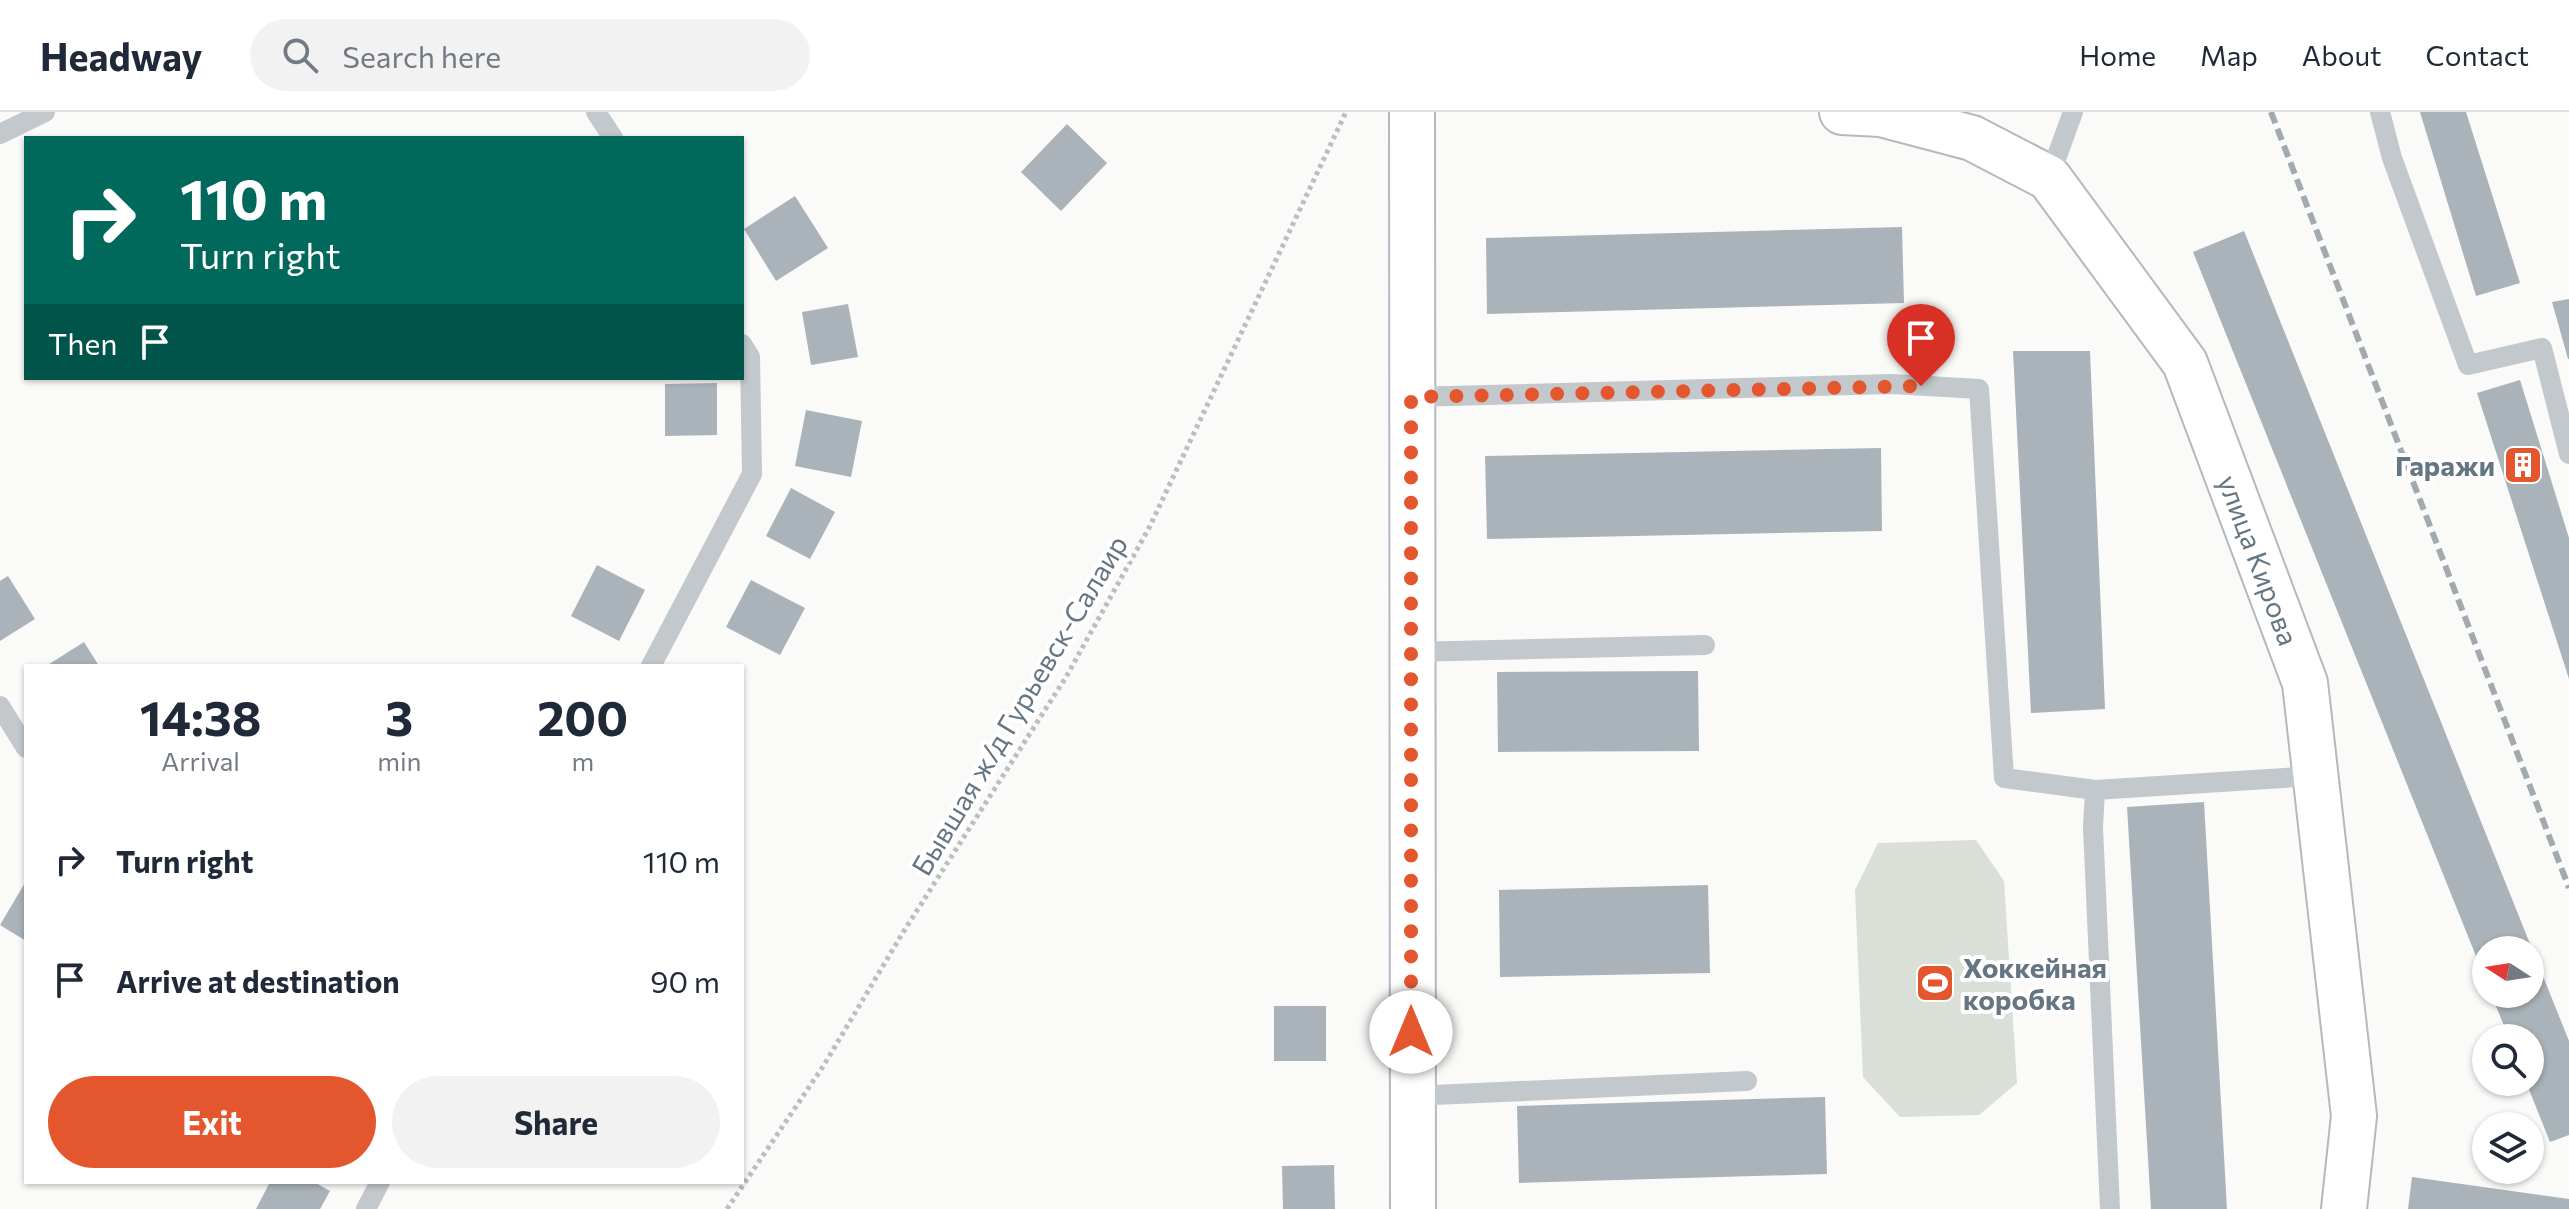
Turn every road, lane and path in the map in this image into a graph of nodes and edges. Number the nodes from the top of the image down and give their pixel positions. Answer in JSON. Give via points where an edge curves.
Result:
{"nodes":[{"id":1,"x":45,"y":112,"type":"edge"},
{"id":2,"x":596,"y":112,"type":"edge"},
{"id":3,"x":1346,"y":112,"type":"edge"},
{"id":4,"x":1412,"y":112,"type":"edge"},
{"id":5,"x":1842,"y":112,"type":"edge"},
{"id":6,"x":2073,"y":112,"type":"edge"},
{"id":7,"x":2380,"y":112,"type":"edge"},
{"id":8,"x":0,"y":134,"type":"edge"},
{"id":9,"x":612,"y":136,"type":"edge"},
{"id":10,"x":2049,"y":178,"type":"junction"},
{"id":11,"x":744,"y":347,"type":"edge"},
{"id":12,"x":1411,"y":397,"type":"junction"},
{"id":13,"x":2569,"y":454,"type":"edge"},
{"id":14,"x":1705,"y":645,"type":"dead end"},
{"id":15,"x":1411,"y":652,"type":"junction"},
{"id":16,"x":652,"y":664,"type":"edge"},
{"id":17,"x":0,"y":706,"type":"edge"},
{"id":18,"x":24,"y":745,"type":"edge"},
{"id":19,"x":2315,"y":776,"type":"junction"},
{"id":20,"x":2095,"y":790,"type":"junction"},
{"id":21,"x":1747,"y":1081,"type":"dead end"},
{"id":22,"x":1411,"y":1096,"type":"junction"},
{"id":23,"x":379,"y":1184,"type":"edge"},
{"id":24,"x":744,"y":1184,"type":"edge"},
{"id":25,"x":744,"y":1184,"type":"edge"},
{"id":26,"x":366,"y":1209,"type":"edge"},
{"id":27,"x":727,"y":1209,"type":"edge"},
{"id":28,"x":1413,"y":1209,"type":"edge"},
{"id":29,"x":2110,"y":1209,"type":"edge"},
{"id":30,"x":2344,"y":1209,"type":"edge"}],
"edges":[{"from":1,"to":8,"type":"lane"},
{"from":2,"to":9,"type":"lane"},
{"from":3,"to":24,"type":"path","name":"Бывшая ж/д Гурьевск-Салаир","via":[[1149,528],[1066,677]]},
{"from":4,"to":12,"type":"street"},
{"from":5,"to":10,"type":"street","name":"улица Кирова","via":[[1881,114],[1972,138]]},
{"from":6,"to":10,"type":"lane"},
{"from":7,"to":13,"type":"lane","via":[[2468,365],[2542,348]]},
{"from":10,"to":19,"type":"street","name":"улица Кирова","via":[[2185,363],[2305,683]]},
{"from":11,"to":16,"type":"lane","via":[[750,357],[752,474]]},
{"from":12,"to":15,"type":"street"},
{"from":12,"to":20,"type":"lane","via":[[1892,384],[1979,389],[2004,778]]},
{"from":14,"to":15,"type":"lane"},
{"from":15,"to":22,"type":"street"},
{"from":17,"to":18,"type":"lane"},
{"from":19,"to":20,"type":"lane"},
{"from":19,"to":30,"type":"street","name":"улица Кирова","via":[[2354,1116]]},
{"from":20,"to":29,"type":"lane"},
{"from":21,"to":22,"type":"lane"},
{"from":22,"to":28,"type":"street"},
{"from":23,"to":26,"type":"lane"},
{"from":25,"to":27,"type":"path","name":"Бывшая ж/д Гурьевск-Салаир"}]}
